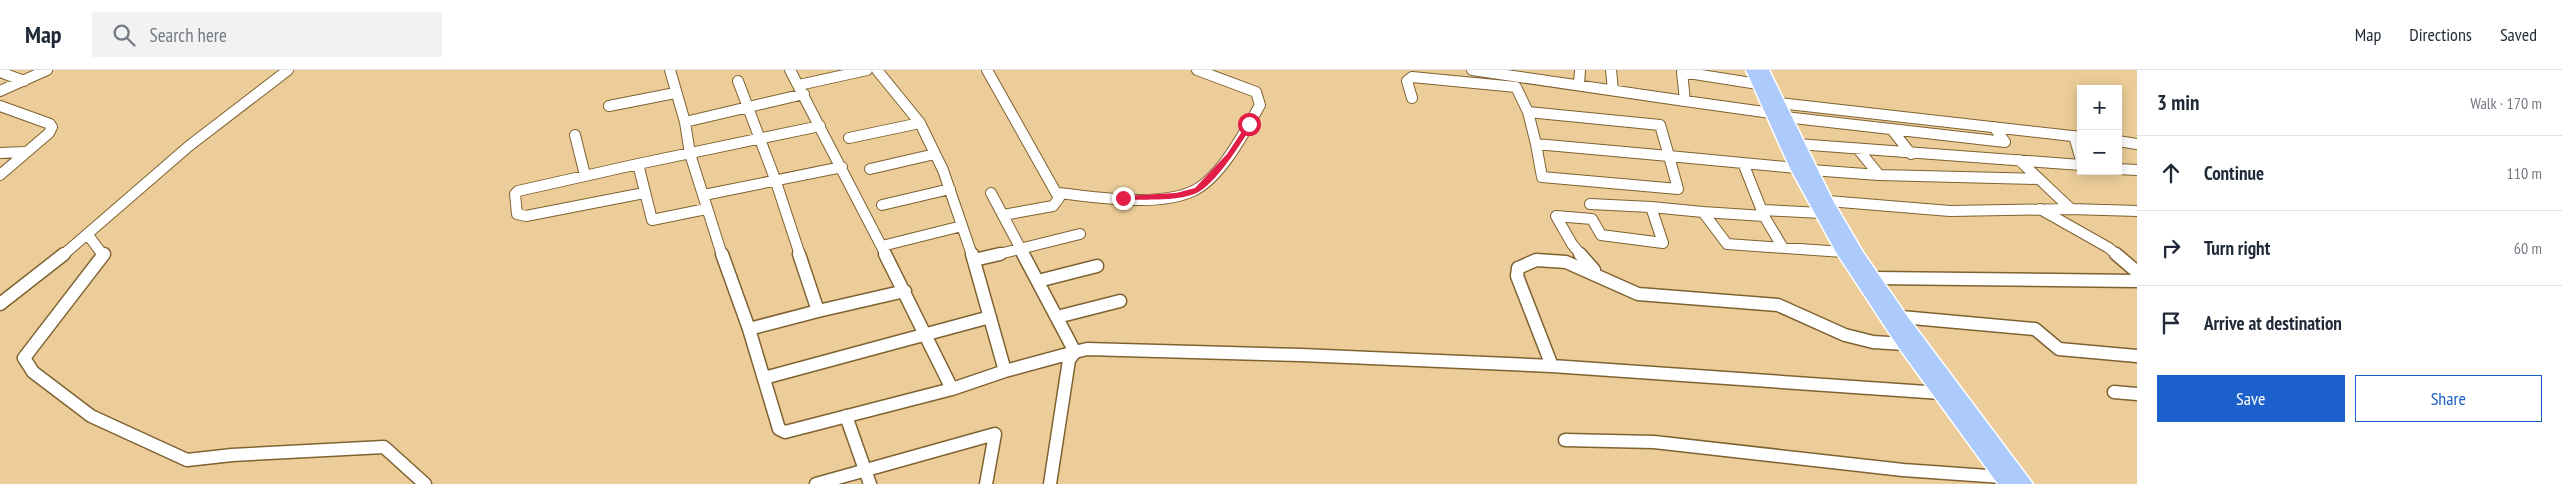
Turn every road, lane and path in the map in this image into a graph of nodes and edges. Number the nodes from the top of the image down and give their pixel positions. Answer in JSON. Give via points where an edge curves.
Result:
{"nodes":[{"id":1,"x":47,"y":70,"type":"edge"},
{"id":2,"x":288,"y":70,"type":"edge"},
{"id":3,"x":670,"y":70,"type":"edge"},
{"id":4,"x":790,"y":70,"type":"edge"},
{"id":5,"x":867,"y":70,"type":"edge"},
{"id":6,"x":877,"y":70,"type":"edge"},
{"id":7,"x":986,"y":70,"type":"edge"},
{"id":8,"x":1197,"y":70,"type":"edge"},
{"id":9,"x":1454,"y":70,"type":"edge"},
{"id":10,"x":1473,"y":70,"type":"edge"},
{"id":11,"x":1580,"y":70,"type":"edge"},
{"id":12,"x":1611,"y":70,"type":"edge"},
{"id":13,"x":1671,"y":70,"type":"edge"},
{"id":14,"x":0,"y":72,"type":"edge"},
{"id":15,"x":1682,"y":72,"type":"junction"},
{"id":16,"x":1758,"y":75,"type":"edge"},
{"id":17,"x":1456,"y":80,"type":"junction"},
{"id":18,"x":24,"y":81,"type":"junction"},
{"id":19,"x":738,"y":81,"type":"dead end"},
{"id":20,"x":1579,"y":84,"type":"junction"},
{"id":21,"x":801,"y":90,"type":"junction"},
{"id":22,"x":1612,"y":90,"type":"junction"},
{"id":23,"x":0,"y":91,"type":"edge"},
{"id":24,"x":675,"y":93,"type":"junction"},
{"id":25,"x":1412,"y":98,"type":"dead end"},
{"id":26,"x":1686,"y":101,"type":"junction"},
{"id":27,"x":0,"y":106,"type":"edge"},
{"id":28,"x":609,"y":106,"type":"dead end"},
{"id":29,"x":748,"y":107,"type":"junction"},
{"id":30,"x":1779,"y":111,"type":"junction"},
{"id":31,"x":1526,"y":112,"type":"junction"},
{"id":32,"x":685,"y":122,"type":"junction"},
{"id":33,"x":920,"y":123,"type":"junction"},
{"id":34,"x":820,"y":126,"type":"junction"},
{"id":35,"x":1994,"y":128,"type":"junction"},
{"id":36,"x":1893,"y":130,"type":"junction"},
{"id":37,"x":575,"y":135,"type":"dead end"},
{"id":38,"x":2077,"y":136,"type":"edge"},
{"id":39,"x":849,"y":138,"type":"dead end"},
{"id":40,"x":759,"y":140,"type":"junction"},
{"id":41,"x":2122,"y":142,"type":"edge"},
{"id":42,"x":1536,"y":144,"type":"junction"},
{"id":43,"x":1797,"y":144,"type":"junction"},
{"id":44,"x":2137,"y":144,"type":"edge"},
{"id":45,"x":1858,"y":149,"type":"junction"},
{"id":46,"x":25,"y":152,"type":"junction"},
{"id":47,"x":0,"y":153,"type":"edge"},
{"id":48,"x":690,"y":154,"type":"junction"},
{"id":49,"x":936,"y":154,"type":"junction"},
{"id":50,"x":1911,"y":154,"type":"junction"},
{"id":51,"x":1669,"y":156,"type":"junction"},
{"id":52,"x":2019,"y":160,"type":"junction"},
{"id":53,"x":1743,"y":163,"type":"junction"},
{"id":54,"x":638,"y":164,"type":"junction"},
{"id":55,"x":2077,"y":165,"type":"edge"},
{"id":56,"x":842,"y":167,"type":"junction"},
{"id":57,"x":870,"y":169,"type":"dead end"},
{"id":58,"x":1804,"y":169,"type":"junction"},
{"id":59,"x":2122,"y":169,"type":"edge"},
{"id":60,"x":2137,"y":170,"type":"edge"},
{"id":61,"x":0,"y":175,"type":"edge"},
{"id":62,"x":585,"y":175,"type":"junction"},
{"id":63,"x":1879,"y":175,"type":"junction"},
{"id":64,"x":775,"y":179,"type":"junction"},
{"id":65,"x":2038,"y":179,"type":"junction"},
{"id":66,"x":950,"y":189,"type":"junction"},
{"id":67,"x":644,"y":193,"type":"junction"},
{"id":68,"x":991,"y":193,"type":"dead end"},
{"id":69,"x":1058,"y":193,"type":"junction"},
{"id":70,"x":704,"y":195,"type":"junction"},
{"id":71,"x":1590,"y":204,"type":"dead end"},
{"id":72,"x":882,"y":205,"type":"dead end"},
{"id":73,"x":1825,"y":207,"type":"junction"},
{"id":74,"x":1651,"y":208,"type":"junction"},
{"id":75,"x":706,"y":209,"type":"junction"},
{"id":76,"x":2038,"y":209,"type":"junction"},
{"id":77,"x":2071,"y":209,"type":"junction"},
{"id":78,"x":2137,"y":211,"type":"edge"},
{"id":79,"x":1703,"y":212,"type":"junction"},
{"id":80,"x":1763,"y":213,"type":"junction"},
{"id":81,"x":1003,"y":215,"type":"junction"},
{"id":82,"x":962,"y":226,"type":"junction"},
{"id":83,"x":1080,"y":234,"type":"dead end"},
{"id":84,"x":88,"y":235,"type":"junction"},
{"id":85,"x":882,"y":246,"type":"junction"},
{"id":86,"x":1020,"y":248,"type":"junction"},
{"id":87,"x":1783,"y":248,"type":"junction"},
{"id":88,"x":1843,"y":252,"type":"junction"},
{"id":89,"x":974,"y":260,"type":"junction"},
{"id":90,"x":1097,"y":266,"type":"dead end"},
{"id":91,"x":1595,"y":271,"type":"junction"},
{"id":92,"x":2137,"y":272,"type":"edge"},
{"id":93,"x":1875,"y":278,"type":"junction"},
{"id":94,"x":2137,"y":281,"type":"edge"},
{"id":95,"x":1038,"y":282,"type":"junction"},
{"id":96,"x":905,"y":291,"type":"junction"},
{"id":97,"x":1120,"y":301,"type":"dead end"},
{"id":98,"x":0,"y":304,"type":"edge"},
{"id":99,"x":818,"y":310,"type":"junction"},
{"id":100,"x":990,"y":317,"type":"junction"},
{"id":101,"x":1057,"y":317,"type":"junction"},
{"id":102,"x":1901,"y":317,"type":"junction"},
{"id":103,"x":749,"y":329,"type":"junction"},
{"id":104,"x":924,"y":335,"type":"junction"},
{"id":105,"x":1905,"y":344,"type":"junction"},
{"id":106,"x":1075,"y":352,"type":"junction"},
{"id":107,"x":2137,"y":356,"type":"edge"},
{"id":108,"x":1552,"y":366,"type":"junction"},
{"id":109,"x":1005,"y":371,"type":"junction"},
{"id":110,"x":764,"y":378,"type":"junction"},
{"id":111,"x":952,"y":389,"type":"junction"},
{"id":112,"x":2114,"y":392,"type":"dead end"},
{"id":113,"x":1941,"y":393,"type":"junction"},
{"id":114,"x":2137,"y":394,"type":"edge"},
{"id":115,"x":846,"y":416,"type":"junction"},
{"id":116,"x":1565,"y":440,"type":"dead end"},
{"id":117,"x":866,"y":471,"type":"junction"},
{"id":118,"x":2005,"y":480,"type":"edge"},
{"id":119,"x":425,"y":484,"type":"edge"},
{"id":120,"x":816,"y":484,"type":"edge"},
{"id":121,"x":870,"y":484,"type":"edge"},
{"id":122,"x":986,"y":484,"type":"edge"},
{"id":123,"x":1050,"y":484,"type":"edge"},
{"id":124,"x":2024,"y":484,"type":"edge"}],
"edges":[{"from":1,"to":18,"type":"street"},
{"from":2,"to":84,"type":"street","via":[[189,146]]},
{"from":3,"to":24,"type":"street"},
{"from":4,"to":21,"type":"street"},
{"from":5,"to":21,"type":"street"},
{"from":6,"to":33,"type":"street"},
{"from":7,"to":69,"type":"street"},
{"from":8,"to":69,"type":"street","via":[[1256,92],[1260,100],[1230,155],[1198,189],[1143,198]]},
{"from":9,"to":17,"type":"street"},
{"from":10,"to":20,"type":"street"},
{"from":11,"to":20,"type":"street"},
{"from":12,"to":22,"type":"street"},
{"from":13,"to":15,"type":"street"},
{"from":14,"to":18,"type":"street"},
{"from":15,"to":16,"type":"street"},
{"from":15,"to":26,"type":"street"},
{"from":16,"to":30,"type":"main road"},
{"from":17,"to":25,"type":"street","via":[[1409,78]]},
{"from":17,"to":31,"type":"street","via":[[1516,86]]},
{"from":18,"to":23,"type":"street"},
{"from":19,"to":29,"type":"street"},
{"from":20,"to":22,"type":"street"},
{"from":21,"to":29,"type":"street"},
{"from":21,"to":34,"type":"street"},
{"from":22,"to":26,"type":"street"},
{"from":24,"to":28,"type":"street"},
{"from":24,"to":32,"type":"street"},
{"from":26,"to":30,"type":"street"},
{"from":27,"to":46,"type":"street","via":[[52,127]]},
{"from":29,"to":32,"type":"street"},
{"from":29,"to":40,"type":"street"},
{"from":30,"to":35,"type":"street"},
{"from":30,"to":36,"type":"street"},
{"from":30,"to":43,"type":"main road"},
{"from":30,"to":58,"type":"main road"},
{"from":31,"to":42,"type":"street"},
{"from":31,"to":51,"type":"street","via":[[1660,126]]},
{"from":32,"to":48,"type":"street"},
{"from":33,"to":39,"type":"street"},
{"from":33,"to":49,"type":"street"},
{"from":34,"to":40,"type":"street"},
{"from":34,"to":56,"type":"street"},
{"from":35,"to":36,"type":"street","via":[[2005,142]]},
{"from":35,"to":38,"type":"street"},
{"from":36,"to":50,"type":"street"},
{"from":37,"to":62,"type":"street"},
{"from":40,"to":48,"type":"street"},
{"from":40,"to":64,"type":"street"},
{"from":41,"to":44,"type":"street"},
{"from":42,"to":51,"type":"street"},
{"from":42,"to":51,"type":"street","via":[[1542,177],[1678,189]]},
{"from":43,"to":45,"type":"street"},
{"from":43,"to":58,"type":"main road"},
{"from":45,"to":50,"type":"street"},
{"from":45,"to":63,"type":"street"},
{"from":46,"to":47,"type":"street"},
{"from":46,"to":61,"type":"street"},
{"from":48,"to":54,"type":"street"},
{"from":48,"to":70,"type":"street"},
{"from":49,"to":57,"type":"street"},
{"from":49,"to":66,"type":"street"},
{"from":50,"to":52,"type":"street"},
{"from":51,"to":53,"type":"street"},
{"from":52,"to":55,"type":"street"},
{"from":52,"to":65,"type":"street"},
{"from":53,"to":58,"type":"street"},
{"from":53,"to":80,"type":"street"},
{"from":54,"to":62,"type":"street"},
{"from":54,"to":67,"type":"street"},
{"from":56,"to":64,"type":"street"},
{"from":56,"to":85,"type":"street"},
{"from":58,"to":63,"type":"street"},
{"from":58,"to":73,"type":"main road"},
{"from":59,"to":60,"type":"street"},
{"from":62,"to":67,"type":"street","via":[[518,191],[515,194],[517,214],[526,216]]},
{"from":63,"to":65,"type":"street"},
{"from":64,"to":70,"type":"street"},
{"from":64,"to":99,"type":"street"},
{"from":65,"to":77,"type":"street"},
{"from":66,"to":72,"type":"street"},
{"from":66,"to":82,"type":"street"},
{"from":67,"to":75,"type":"street","via":[[652,220]]},
{"from":68,"to":81,"type":"street"},
{"from":69,"to":81,"type":"street","via":[[1058,202],[1053,206]]},
{"from":70,"to":75,"type":"street"},
{"from":71,"to":74,"type":"street"},
{"from":73,"to":76,"type":"street","via":[[1950,211]]},
{"from":73,"to":80,"type":"street"},
{"from":73,"to":88,"type":"main road"},
{"from":73,"to":93,"type":"main road","via":[[1834,215]]},
{"from":74,"to":79,"type":"street"},
{"from":74,"to":91,"type":"street","via":[[1664,243],[1601,236],[1592,219],[1556,216],[1572,244]]},
{"from":75,"to":103,"type":"street"},
{"from":76,"to":77,"type":"street"},
{"from":76,"to":92,"type":"street","via":[[2109,248]]},
{"from":77,"to":78,"type":"street"},
{"from":79,"to":80,"type":"street"},
{"from":79,"to":87,"type":"street","via":[[1724,243]]},
{"from":80,"to":87,"type":"street"},
{"from":81,"to":86,"type":"street"},
{"from":82,"to":85,"type":"street"},
{"from":82,"to":89,"type":"street"},
{"from":83,"to":86,"type":"street"},
{"from":84,"to":98,"type":"street"},
{"from":84,"to":119,"type":"street","via":[[104,254],[24,358],[33,372],[91,416],[186,460],[384,447]]},
{"from":85,"to":96,"type":"street"},
{"from":86,"to":89,"type":"street"},
{"from":86,"to":95,"type":"street"},
{"from":87,"to":88,"type":"street"},
{"from":88,"to":105,"type":"main road"},
{"from":89,"to":100,"type":"street"},
{"from":90,"to":95,"type":"street"},
{"from":91,"to":105,"type":"street","via":[[1623,289],[1638,294],[1778,305],[1844,335],[1873,342]]},
{"from":91,"to":108,"type":"street","via":[[1550,258],[1523,263],[1518,268],[1517,276]]},
{"from":93,"to":94,"type":"street"},
{"from":93,"to":102,"type":"main road"},
{"from":95,"to":101,"type":"street"},
{"from":96,"to":99,"type":"street"},
{"from":96,"to":104,"type":"street"},
{"from":97,"to":101,"type":"street"},
{"from":99,"to":103,"type":"street"},
{"from":100,"to":104,"type":"street"},
{"from":100,"to":109,"type":"street"},
{"from":101,"to":106,"type":"street"},
{"from":102,"to":107,"type":"street","via":[[2035,330],[2058,349]]},
{"from":102,"to":124,"type":"main road"},
{"from":103,"to":110,"type":"street"},
{"from":104,"to":110,"type":"street"},
{"from":104,"to":111,"type":"street"},
{"from":105,"to":113,"type":"main road"},
{"from":106,"to":108,"type":"street","via":[[1087,349],[1301,355]]},
{"from":106,"to":109,"type":"street"},
{"from":106,"to":123,"type":"street","via":[[1069,360]]},
{"from":108,"to":113,"type":"street"},
{"from":109,"to":111,"type":"street"},
{"from":110,"to":115,"type":"street","via":[[779,429],[785,432]]},
{"from":111,"to":115,"type":"street"},
{"from":112,"to":114,"type":"street"},
{"from":113,"to":118,"type":"main road"},
{"from":115,"to":117,"type":"street"},
{"from":116,"to":118,"type":"street","via":[[1654,442]]},
{"from":117,"to":120,"type":"street"},
{"from":117,"to":121,"type":"street"},
{"from":117,"to":122,"type":"street","via":[[995,434]]}]}
